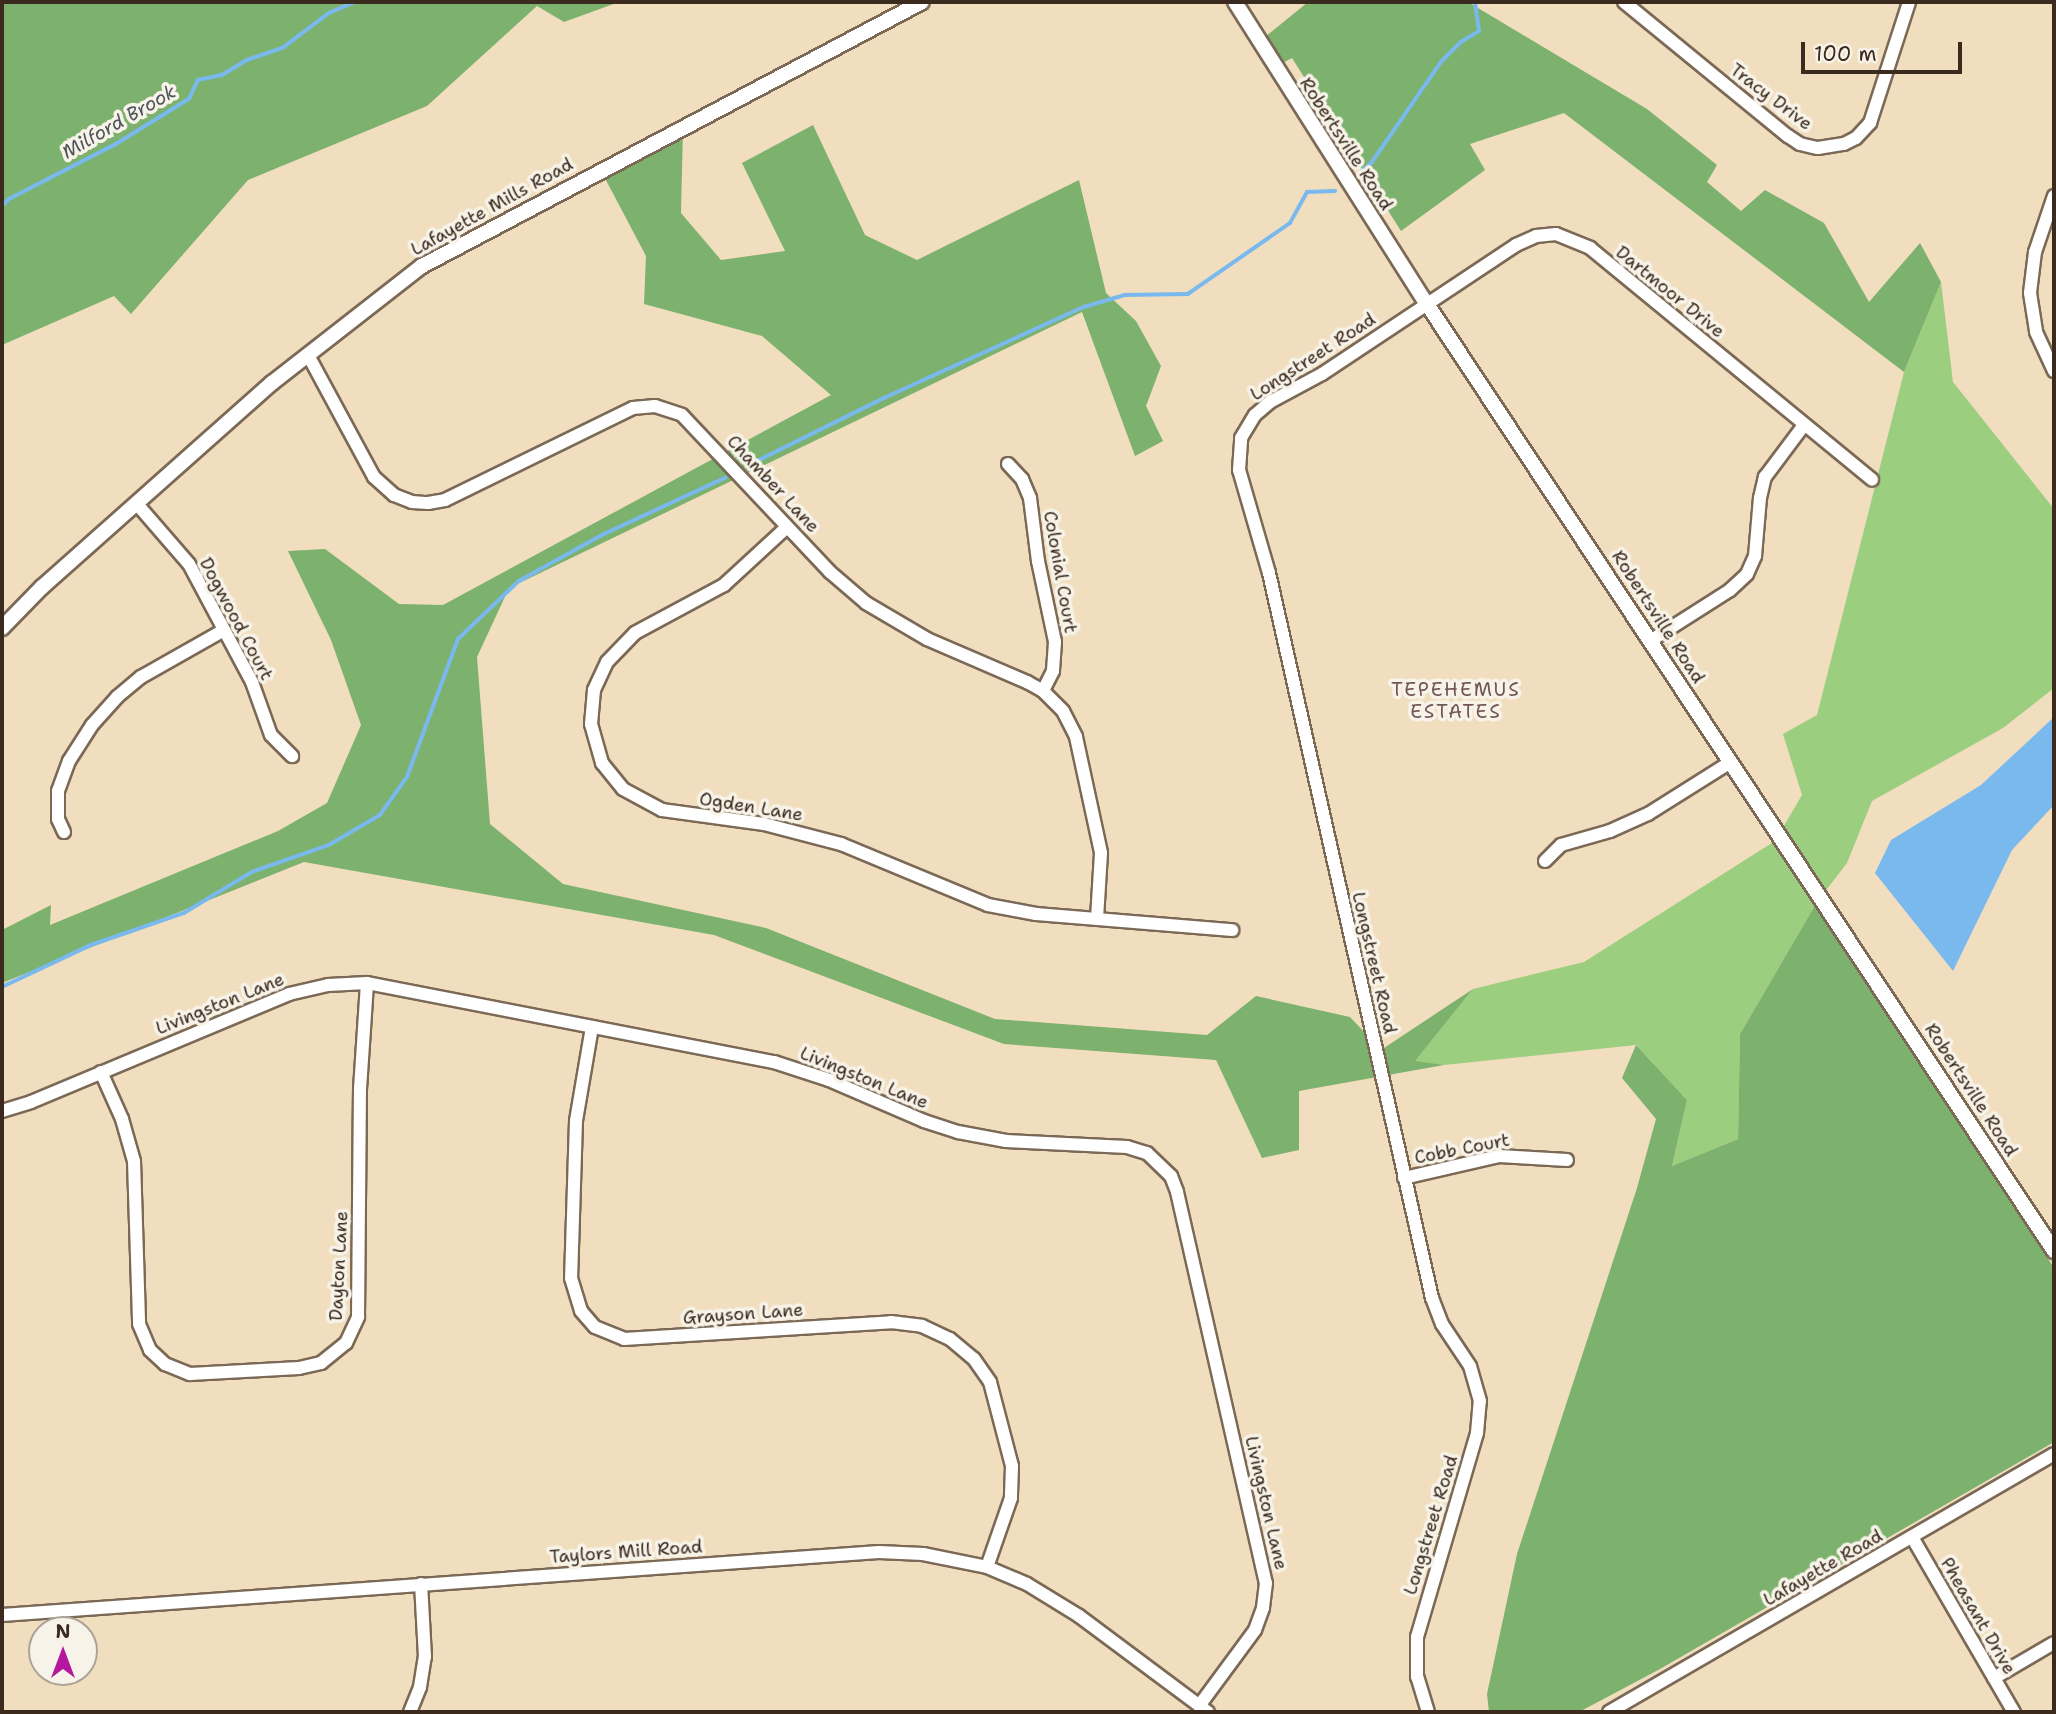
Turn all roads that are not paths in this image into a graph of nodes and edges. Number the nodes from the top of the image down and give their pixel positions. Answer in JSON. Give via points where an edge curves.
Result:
{"nodes":[{"id":1,"x":922,"y":2,"type":"edge"},
{"id":2,"x":1235,"y":2,"type":"edge"},
{"id":3,"x":1625,"y":2,"type":"edge"},
{"id":4,"x":1909,"y":2,"type":"edge"},
{"id":5,"x":2054,"y":196,"type":"edge"},
{"id":6,"x":1427,"y":304,"type":"junction"},
{"id":7,"x":308,"y":355,"type":"junction"},
{"id":8,"x":2054,"y":371,"type":"edge"},
{"id":9,"x":1804,"y":425,"type":"junction"},
{"id":10,"x":1007,"y":464,"type":"dead end"},
{"id":11,"x":1872,"y":480,"type":"dead end"},
{"id":12,"x":137,"y":504,"type":"junction"},
{"id":13,"x":787,"y":527,"type":"junction"},
{"id":14,"x":2,"y":628,"type":"edge"},
{"id":15,"x":224,"y":630,"type":"junction"},
{"id":16,"x":1650,"y":641,"type":"junction"},
{"id":17,"x":1043,"y":691,"type":"junction"},
{"id":18,"x":292,"y":757,"type":"dead end"},
{"id":19,"x":1729,"y":763,"type":"junction"},
{"id":20,"x":64,"y":832,"type":"dead end"},
{"id":21,"x":1545,"y":861,"type":"dead end"},
{"id":22,"x":1097,"y":919,"type":"junction"},
{"id":23,"x":1231,"y":930,"type":"dead end"},
{"id":24,"x":367,"y":983,"type":"junction"},
{"id":25,"x":592,"y":1027,"type":"junction"},
{"id":26,"x":101,"y":1072,"type":"junction"},
{"id":27,"x":2,"y":1111,"type":"edge"},
{"id":28,"x":1567,"y":1160,"type":"dead end"},
{"id":29,"x":1404,"y":1178,"type":"junction"},
{"id":30,"x":2054,"y":1251,"type":"edge"},
{"id":31,"x":2054,"y":1454,"type":"edge"},
{"id":32,"x":1912,"y":1537,"type":"junction"},
{"id":33,"x":988,"y":1567,"type":"junction"},
{"id":34,"x":421,"y":1584,"type":"junction"},
{"id":35,"x":2,"y":1615,"type":"edge"},
{"id":36,"x":2054,"y":1643,"type":"edge"},
{"id":37,"x":1994,"y":1678,"type":"junction"},
{"id":38,"x":1204,"y":1709,"type":"edge"},
{"id":39,"x":410,"y":1712,"type":"edge"},
{"id":40,"x":1428,"y":1712,"type":"edge"},
{"id":41,"x":1609,"y":1712,"type":"edge"},
{"id":42,"x":2014,"y":1712,"type":"edge"}],
"edges":[{"from":1,"to":7,"type":"street","name":"Lafayette Mills Road","via":[[441,254]]},
{"from":2,"to":6,"type":"street","name":"Robertsville Road"},
{"from":3,"to":4,"type":"street","name":"Tracy Drive","via":[[1788,136],[1818,148],[1844,145],[1870,122]]},
{"from":5,"to":8,"type":"street","via":[[2035,252],[2031,293],[2039,343]]},
{"from":6,"to":9,"type":"street","name":"Dartmoor Drive","via":[[1525,239],[1564,236],[1590,248]]},
{"from":6,"to":16,"type":"street","name":"Robertsville Road"},
{"from":6,"to":29,"type":"street","name":"Longstreet Road","via":[[1260,410],[1241,438],[1238,458],[1269,573]]},
{"from":7,"to":12,"type":"street","name":"Lafayette Mills Road"},
{"from":7,"to":13,"type":"street","name":"Chamber Lane","via":[[374,477],[404,500],[445,500],[624,411],[655,406],[690,421]]},
{"from":9,"to":11,"type":"street","name":"Dartmoor Drive"},
{"from":9,"to":16,"type":"street","via":[[1765,477],[1755,556],[1747,574],[1730,590]]},
{"from":10,"to":17,"type":"street","name":"Colonial Court","via":[[1022,479],[1030,498],[1055,642],[1053,671]]},
{"from":12,"to":14,"type":"street","name":"Lafayette Mills Road"},
{"from":12,"to":15,"type":"street","name":"Dogwood Court","via":[[189,564]]},
{"from":13,"to":17,"type":"street","name":"Chamber Lane","via":[[846,587],[892,620]]},
{"from":13,"to":22,"type":"street","name":"Ogden Lane","via":[[724,585],[635,633],[607,662],[594,690],[591,724],[596,749],[611,776],[634,798],[662,810],[801,831],[988,905]]},
{"from":15,"to":18,"type":"street","name":"Dogwood Court","via":[[271,735]]},
{"from":15,"to":20,"type":"street","via":[[141,677],[92,725],[69,761],[58,791],[58,819]]},
{"from":16,"to":19,"type":"street","name":"Robertsville Road"},
{"from":17,"to":22,"type":"street","name":"Chamber Lane","via":[[1063,711],[1076,737],[1101,853]]},
{"from":19,"to":21,"type":"street","via":[[1648,814],[1561,845]]},
{"from":19,"to":30,"type":"street","name":"Robertsville Road"},
{"from":22,"to":23,"type":"street","name":"Ogden Lane"},
{"from":24,"to":25,"type":"street","name":"Livingston Lane"},
{"from":24,"to":26,"type":"street","name":"Livingston Lane","via":[[289,994]]},
{"from":24,"to":26,"type":"street","name":"Dayton Lane","via":[[360,1089],[358,1317],[346,1343],[321,1363],[191,1374],[165,1364],[149,1350],[139,1324],[134,1161]]},
{"from":25,"to":33,"type":"street","name":"Grayson Lane","via":[[575,1135],[571,1278],[580,1311],[595,1327],[624,1339],[891,1322],[922,1326],[950,1339],[974,1359],[990,1382],[1012,1465],[1011,1498]]},
{"from":25,"to":38,"type":"street","name":"Livingston Lane","via":[[800,1069],[958,1132],[1006,1141],[1136,1148],[1166,1170],[1177,1192],[1266,1583],[1264,1608],[1255,1630]]},
{"from":26,"to":27,"type":"street","name":"Livingston Lane"},
{"from":28,"to":29,"type":"street","name":"Cobb Court","via":[[1499,1156]]},
{"from":29,"to":40,"type":"street","name":"Longstreet Road","via":[[1432,1298],[1442,1324],[1470,1366],[1480,1401],[1477,1433],[1417,1637],[1417,1677]]},
{"from":31,"to":32,"type":"street","name":"Lafayette Road"},
{"from":32,"to":37,"type":"street","name":"Pheasant Drive"},
{"from":32,"to":41,"type":"street","name":"Lafayette Road"},
{"from":33,"to":34,"type":"street","name":"Taylors Mill Road","via":[[923,1554],[879,1552]]},
{"from":33,"to":38,"type":"street","name":"Taylors Mill Road","via":[[1059,1602]]},
{"from":34,"to":35,"type":"street","name":"Taylors Mill Road"},
{"from":34,"to":39,"type":"street","via":[[425,1657]]},
{"from":36,"to":37,"type":"street"},
{"from":37,"to":42,"type":"street","name":"Pheasant Drive"}]}
